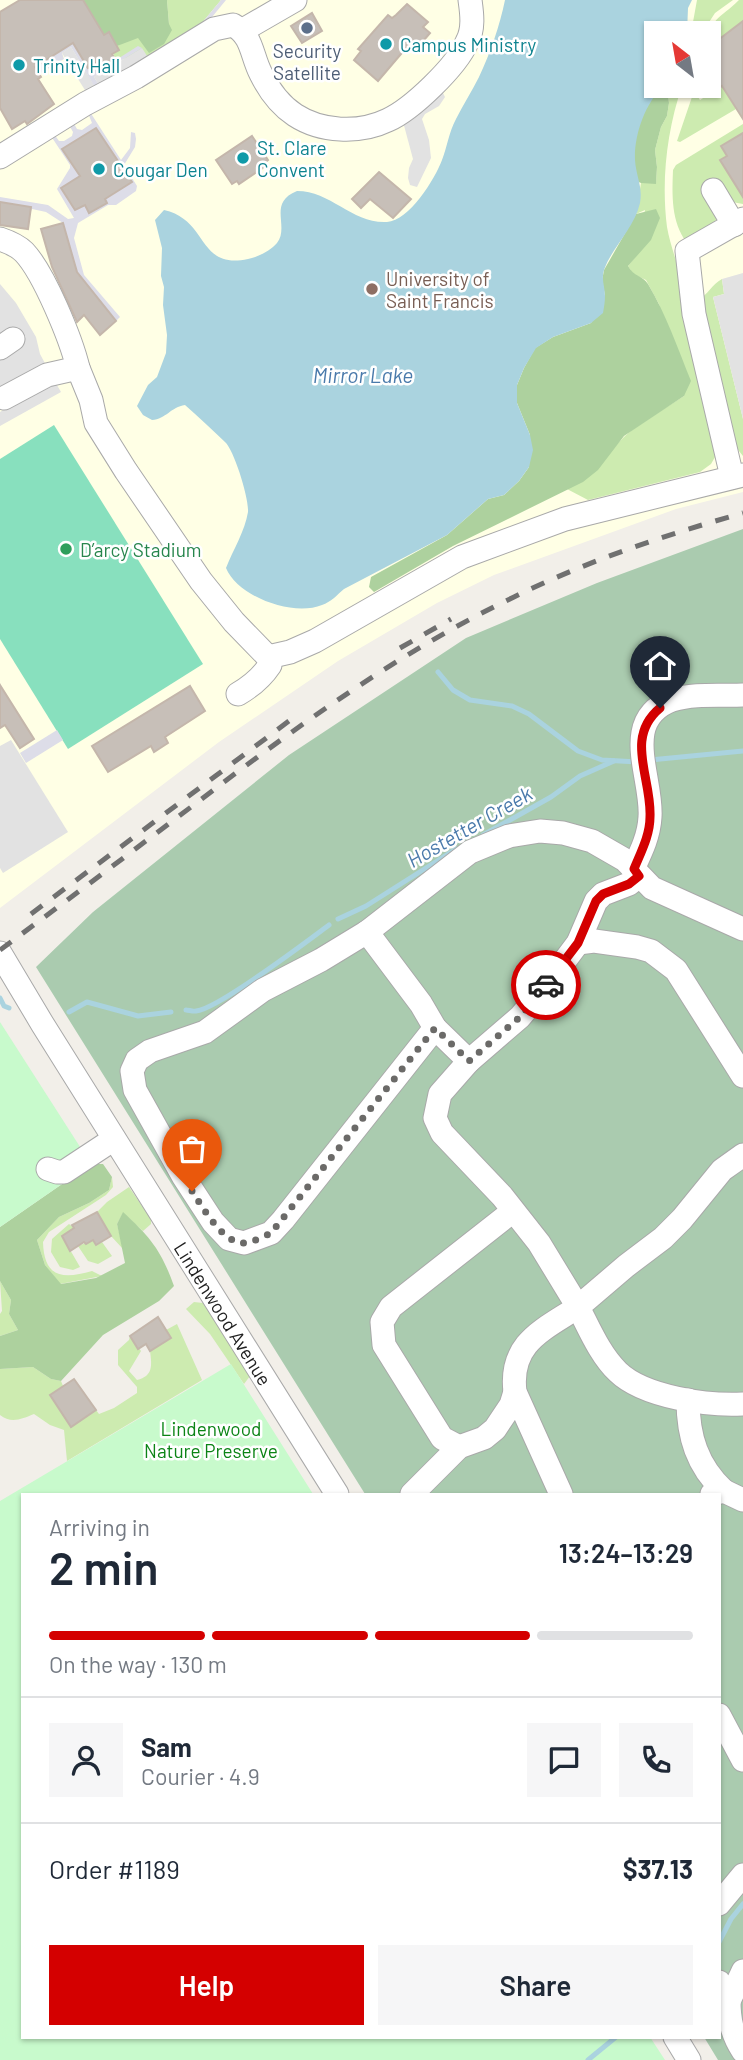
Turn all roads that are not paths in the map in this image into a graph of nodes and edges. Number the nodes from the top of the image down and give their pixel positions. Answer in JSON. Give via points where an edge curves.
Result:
{"nodes":[{"id":1,"x":295,"y":0,"type":"edge"},
{"id":2,"x":470,"y":0,"type":"edge"},
{"id":3,"x":243,"y":30,"type":"junction"},
{"id":4,"x":0,"y":157,"type":"edge"},
{"id":5,"x":713,"y":190,"type":"dead end"},
{"id":6,"x":738,"y":222,"type":"edge"},
{"id":7,"x":0,"y":239,"type":"edge"},
{"id":8,"x":78,"y":368,"type":"junction"},
{"id":9,"x":1,"y":397,"type":"edge"},
{"id":10,"x":738,"y":476,"type":"edge"},
{"id":11,"x":268,"y":657,"type":"junction"},
{"id":12,"x":238,"y":694,"type":"dead end"},
{"id":13,"x":743,"y":695,"type":"edge"},
{"id":14,"x":636,"y":872,"type":"junction"},
{"id":15,"x":743,"y":929,"type":"edge"},
{"id":16,"x":367,"y":932,"type":"junction"},
{"id":17,"x":578,"y":943,"type":"junction"},
{"id":18,"x":0,"y":953,"type":"edge"},
{"id":19,"x":435,"y":1028,"type":"junction"},
{"id":20,"x":469,"y":1061,"type":"junction"},
{"id":21,"x":743,"y":1076,"type":"edge"},
{"id":22,"x":114,"y":1139,"type":"junction"},
{"id":23,"x":743,"y":1155,"type":"edge"},
{"id":24,"x":48,"y":1169,"type":"dead end"},
{"id":25,"x":513,"y":1211,"type":"junction"},
{"id":26,"x":578,"y":1307,"type":"junction"},
{"id":27,"x":515,"y":1392,"type":"junction"},
{"id":28,"x":688,"y":1400,"type":"junction"},
{"id":29,"x":743,"y":1404,"type":"edge"},
{"id":30,"x":531,"y":1429,"type":"junction"},
{"id":31,"x":484,"y":1438,"type":"junction"},
{"id":32,"x":459,"y":1447,"type":"junction"},
{"id":33,"x":336,"y":1493,"type":"edge"},
{"id":34,"x":413,"y":1493,"type":"edge"},
{"id":35,"x":561,"y":1493,"type":"edge"},
{"id":36,"x":727,"y":1495,"type":"edge"},
{"id":37,"x":721,"y":1719,"type":"edge"},
{"id":38,"x":743,"y":1760,"type":"edge"},
{"id":39,"x":743,"y":1875,"type":"edge"},
{"id":40,"x":721,"y":1902,"type":"edge"},
{"id":41,"x":743,"y":1971,"type":"edge"},
{"id":42,"x":724,"y":1991,"type":"edge"},
{"id":43,"x":676,"y":2039,"type":"edge"},
{"id":44,"x":743,"y":2051,"type":"edge"},
{"id":45,"x":689,"y":2060,"type":"edge"}],
"edges":[{"from":1,"to":3,"type":"street"},
{"from":2,"to":3,"type":"street","via":[[469,40],[456,62],[387,121],[354,128],[322,129],[278,101],[261,75]]},
{"from":3,"to":4,"type":"street","via":[[233,25],[214,29]]},
{"from":5,"to":6,"type":"street"},
{"from":6,"to":10,"type":"street","via":[[687,251],[694,314]]},
{"from":7,"to":8,"type":"street","via":[[25,253],[37,272],[72,344]]},
{"from":8,"to":9,"type":"street","via":[[47,374]]},
{"from":8,"to":11,"type":"street","via":[[96,423],[125,471],[201,580]]},
{"from":10,"to":11,"type":"street","via":[[565,519],[472,553],[315,642]]},
{"from":11,"to":12,"type":"street","via":[[266,671]]},
{"from":13,"to":14,"type":"street","via":[[671,701],[646,723],[642,750],[650,819]]},
{"from":14,"to":15,"type":"street","via":[[660,892]]},
{"from":14,"to":16,"type":"street","via":[[611,851],[573,835],[540,831],[509,836],[470,852]]},
{"from":14,"to":17,"type":"street","via":[[629,884],[596,901]]},
{"from":16,"to":19,"type":"street"},
{"from":16,"to":19,"type":"street","via":[[263,990],[205,1032],[150,1051],[137,1060],[132,1071],[135,1090],[183,1176],[229,1239],[249,1241],[271,1233]]},
{"from":17,"to":20,"type":"street","via":[[520,1017]]},
{"from":17,"to":21,"type":"street","via":[[637,947],[651,951],[676,970]]},
{"from":18,"to":22,"type":"street","name":"Lindenwood Avenue"},
{"from":19,"to":20,"type":"street"},
{"from":20,"to":25,"type":"street","via":[[440,1094],[435,1118],[442,1133]]},
{"from":22,"to":24,"type":"street","via":[[64,1172]]},
{"from":22,"to":33,"type":"street","name":"Lindenwood Avenue"},
{"from":23,"to":26,"type":"street","via":[[722,1170],[663,1238]]},
{"from":25,"to":26,"type":"street","via":[[539,1243]]},
{"from":25,"to":32,"type":"street","via":[[391,1307],[382,1322],[384,1345],[442,1438]]},
{"from":26,"to":27,"type":"street","via":[[526,1343],[514,1365]]},
{"from":26,"to":28,"type":"street","via":[[618,1373],[646,1388]]},
{"from":27,"to":30,"type":"street"},
{"from":27,"to":31,"type":"street","via":[[508,1411]]},
{"from":28,"to":29,"type":"street"},
{"from":28,"to":36,"type":"street","via":[[694,1447],[705,1470]]},
{"from":30,"to":31,"type":"street"},
{"from":30,"to":35,"type":"street"},
{"from":31,"to":32,"type":"street"},
{"from":32,"to":34,"type":"street"},
{"from":37,"to":38,"type":"street"},
{"from":39,"to":40,"type":"street"},
{"from":41,"to":42,"type":"street"},
{"from":42,"to":44,"type":"street","via":[[729,2021]]},
{"from":43,"to":45,"type":"street"}]}
